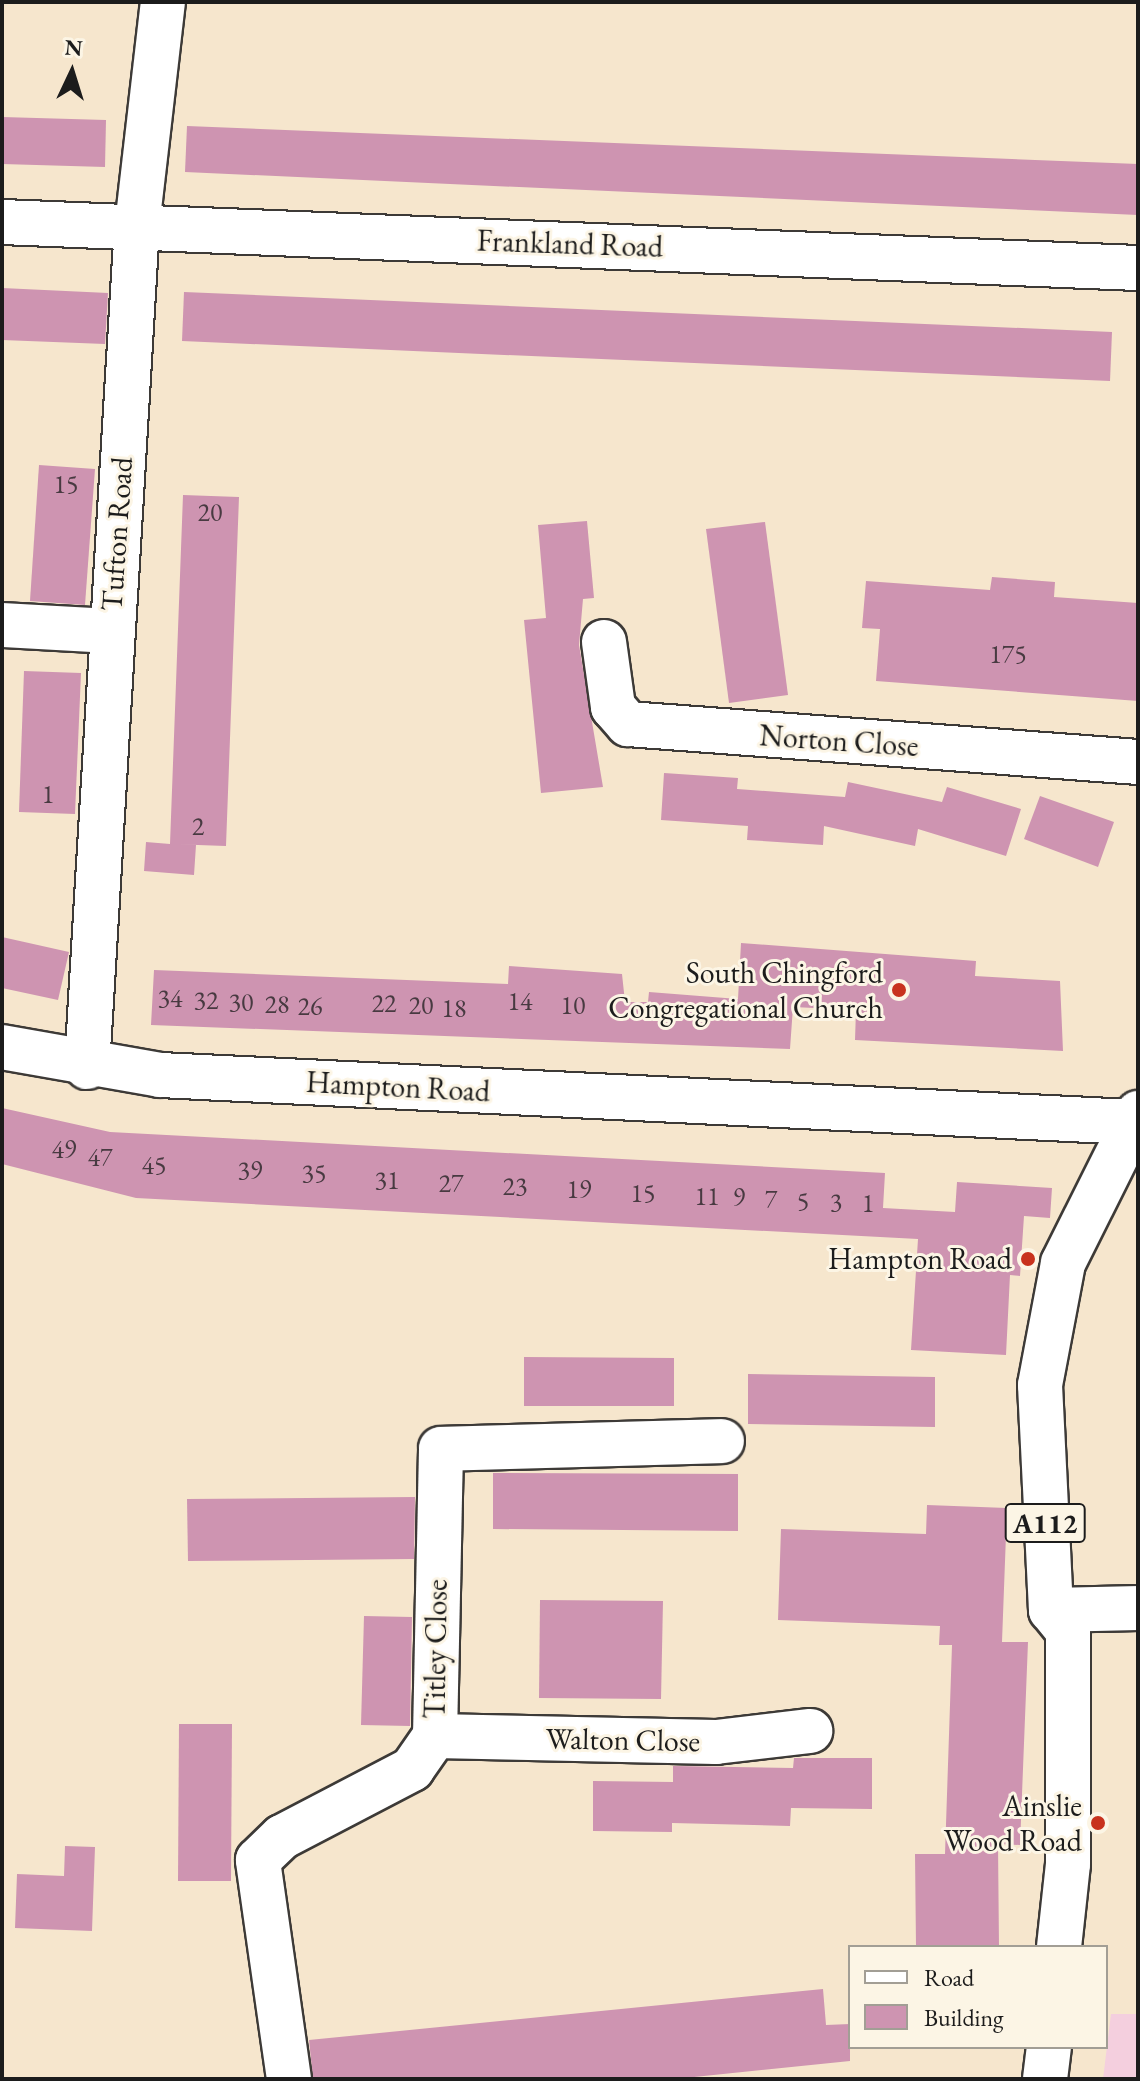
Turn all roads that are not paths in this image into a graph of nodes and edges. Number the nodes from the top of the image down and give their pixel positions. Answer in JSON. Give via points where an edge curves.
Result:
{"nodes":[{"id":1,"x":163,"y":2,"type":"edge"},
{"id":2,"x":2,"y":222,"type":"edge"},
{"id":3,"x":137,"y":226,"type":"junction"},
{"id":4,"x":1138,"y":268,"type":"edge"},
{"id":5,"x":2,"y":625,"type":"edge"},
{"id":6,"x":111,"y":631,"type":"junction"},
{"id":7,"x":604,"y":642,"type":"dead end"},
{"id":8,"x":1138,"y":762,"type":"edge"},
{"id":9,"x":2,"y":1047,"type":"edge"},
{"id":10,"x":87,"y":1067,"type":"junction"},
{"id":11,"x":1135,"y":1118,"type":"edge"},
{"id":12,"x":722,"y":1441,"type":"dead end"},
{"id":13,"x":1138,"y":1608,"type":"edge"},
{"id":14,"x":1051,"y":1610,"type":"junction"},
{"id":15,"x":810,"y":1731,"type":"dead end"},
{"id":16,"x":435,"y":1736,"type":"junction"},
{"id":17,"x":1059,"y":1945,"type":"edge"},
{"id":18,"x":1049,"y":2049,"type":"edge"},
{"id":19,"x":289,"y":2079,"type":"edge"},
{"id":20,"x":1045,"y":2079,"type":"edge"}],
"edges":[{"from":1,"to":3,"type":"street","name":"Tufton Road"},
{"from":2,"to":3,"type":"street","name":"Frankland Road"},
{"from":3,"to":4,"type":"street","name":"Frankland Road"},
{"from":3,"to":6,"type":"street","name":"Tufton Road"},
{"from":5,"to":6,"type":"street"},
{"from":6,"to":10,"type":"street","name":"Tufton Road"},
{"from":7,"to":8,"type":"street","name":"Norton Close","via":[[613,707],[628,724]]},
{"from":9,"to":10,"type":"street","name":"Hampton Road"},
{"from":10,"to":11,"type":"street","name":"Hampton Road"},
{"from":11,"to":14,"type":"street","number":"A112","via":[[1063,1263],[1048,1324],[1040,1385]]},
{"from":12,"to":16,"type":"street","name":"Titley Close","via":[[441,1449]]},
{"from":13,"to":14,"type":"street"},
{"from":14,"to":17,"type":"street","number":"A112","via":[[1068,1631],[1068,1864]]},
{"from":15,"to":16,"type":"street","name":"Walton Close","via":[[716,1742]]},
{"from":16,"to":19,"type":"street","name":"Titley Close","via":[[412,1769],[282,1837],[258,1860]]},
{"from":18,"to":20,"type":"street"}]}
